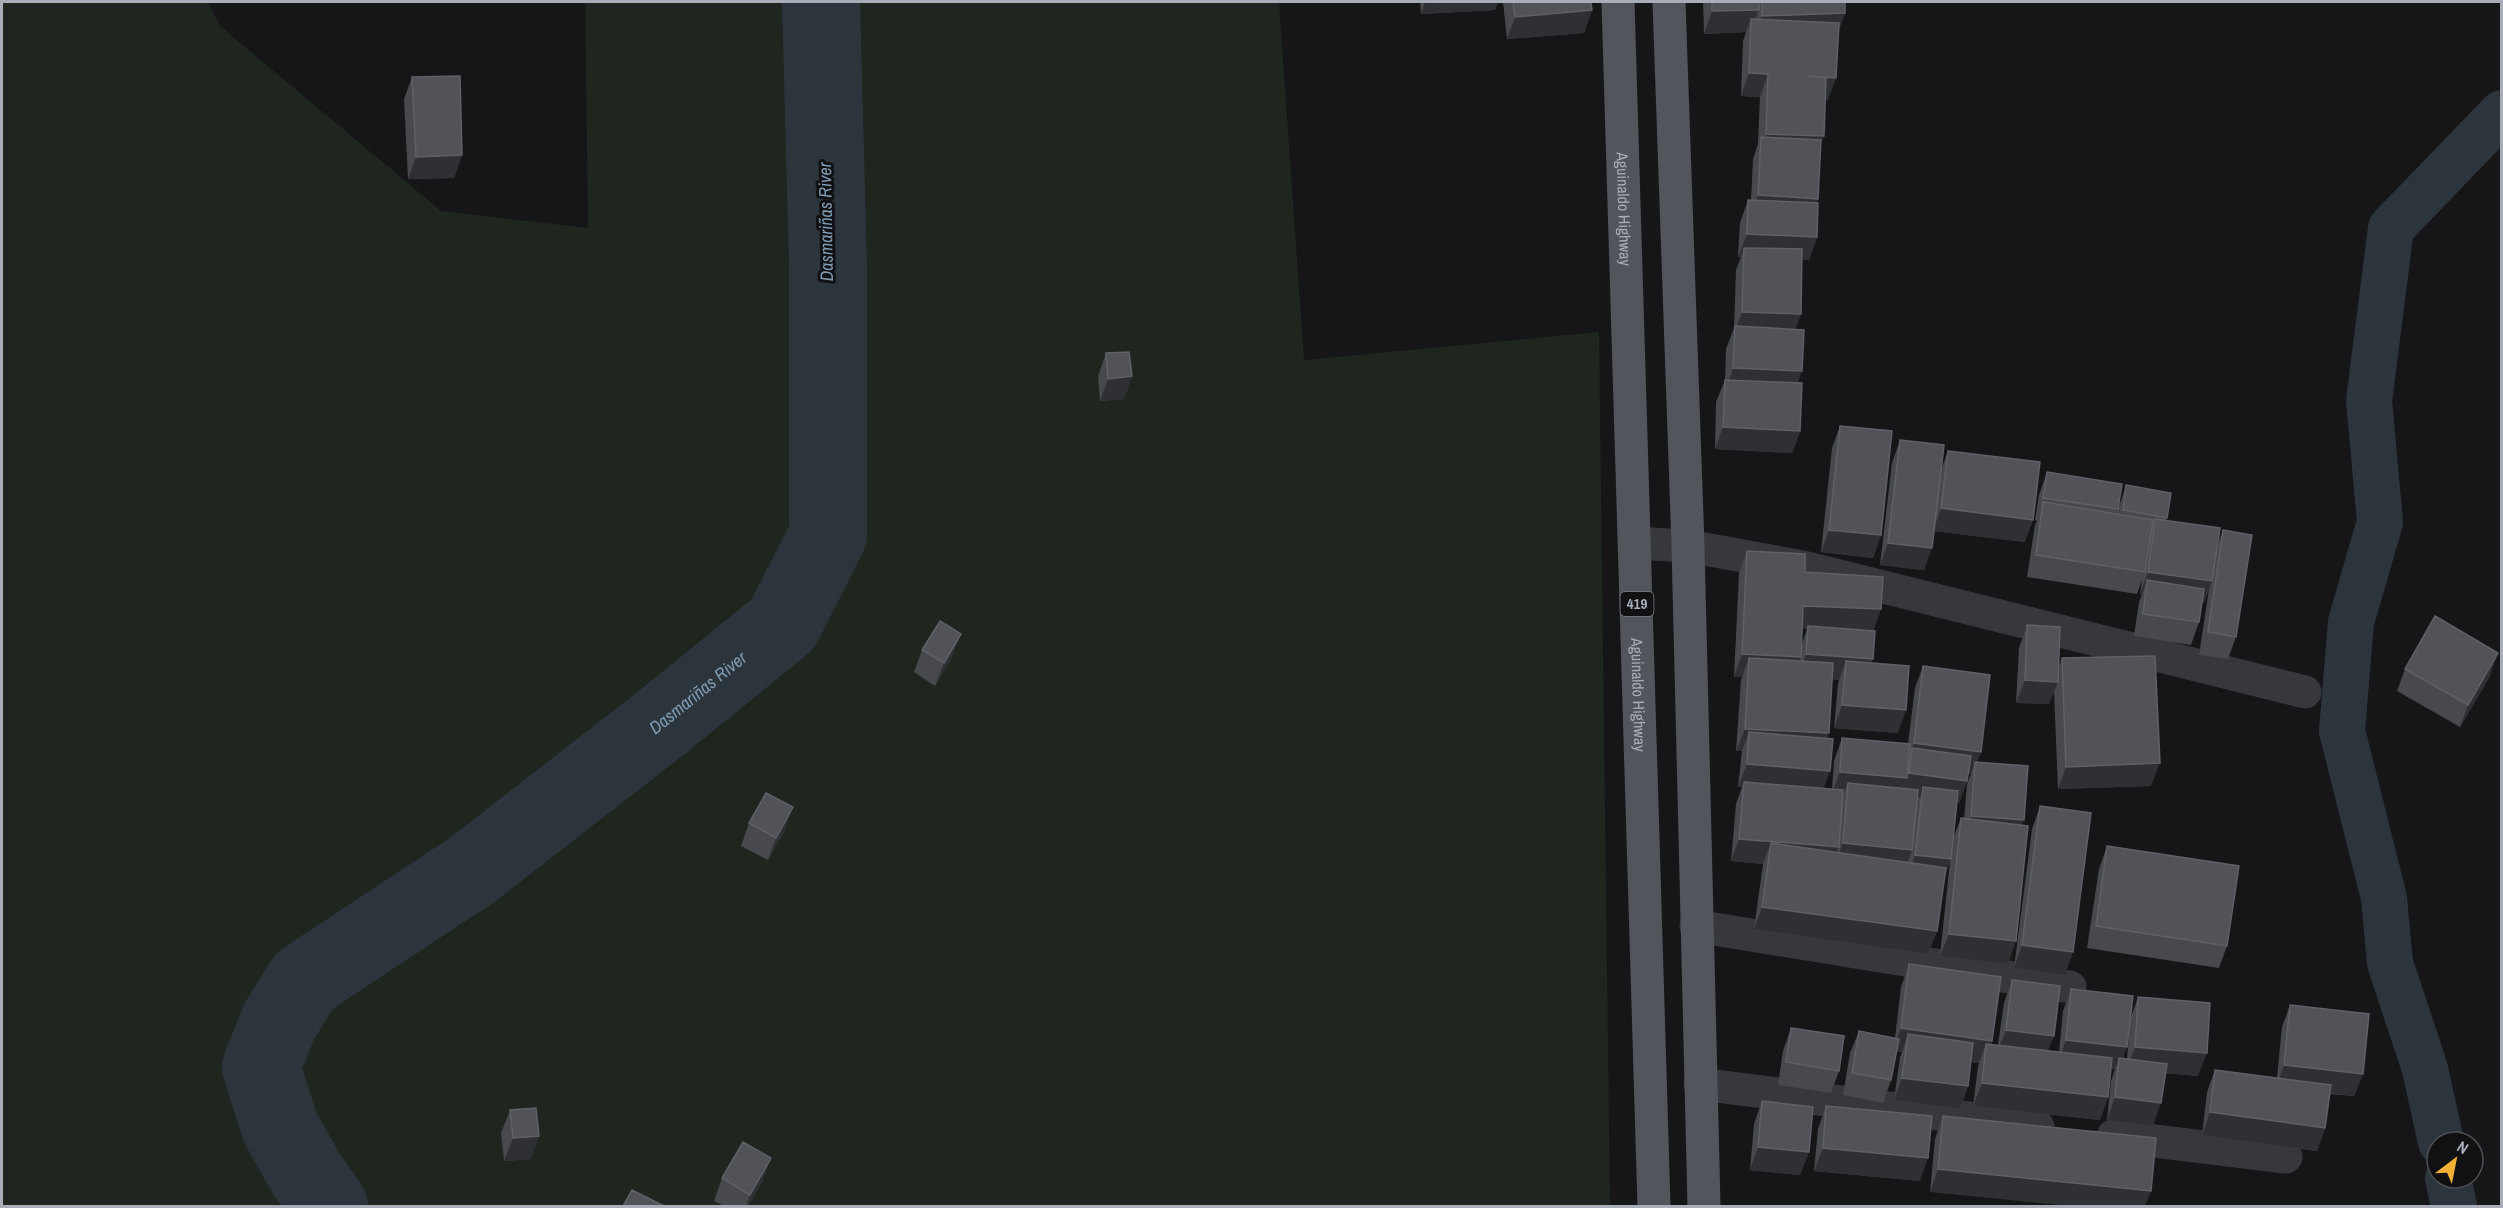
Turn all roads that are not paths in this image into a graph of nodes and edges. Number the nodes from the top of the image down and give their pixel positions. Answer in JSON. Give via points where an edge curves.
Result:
{"nodes":[{"id":1,"x":1618,"y":2,"type":"edge"},
{"id":2,"x":1669,"y":2,"type":"edge"},
{"id":3,"x":1635,"y":543,"type":"junction"},
{"id":4,"x":1688,"y":546,"type":"junction"},
{"id":5,"x":2305,"y":693,"type":"dead end"},
{"id":6,"x":1696,"y":926,"type":"junction"},
{"id":7,"x":2070,"y":987,"type":"edge"},
{"id":8,"x":1700,"y":1084,"type":"junction"},
{"id":9,"x":2286,"y":1157,"type":"dead end"},
{"id":10,"x":1654,"y":1206,"type":"edge"},
{"id":11,"x":1704,"y":1206,"type":"edge"}],
"edges":[{"from":1,"to":3,"type":"main road","name":"Aguinaldo Highway","number":"419"},
{"from":2,"to":4,"type":"main road"},
{"from":3,"to":4,"type":"street"},
{"from":3,"to":10,"type":"main road","name":"Aguinaldo Highway","number":"419"},
{"from":4,"to":5,"type":"street","via":[[1803,567]]},
{"from":4,"to":6,"type":"main road"},
{"from":6,"to":7,"type":"street"},
{"from":6,"to":8,"type":"main road"},
{"from":8,"to":9,"type":"street"},
{"from":8,"to":11,"type":"main road"}]}
